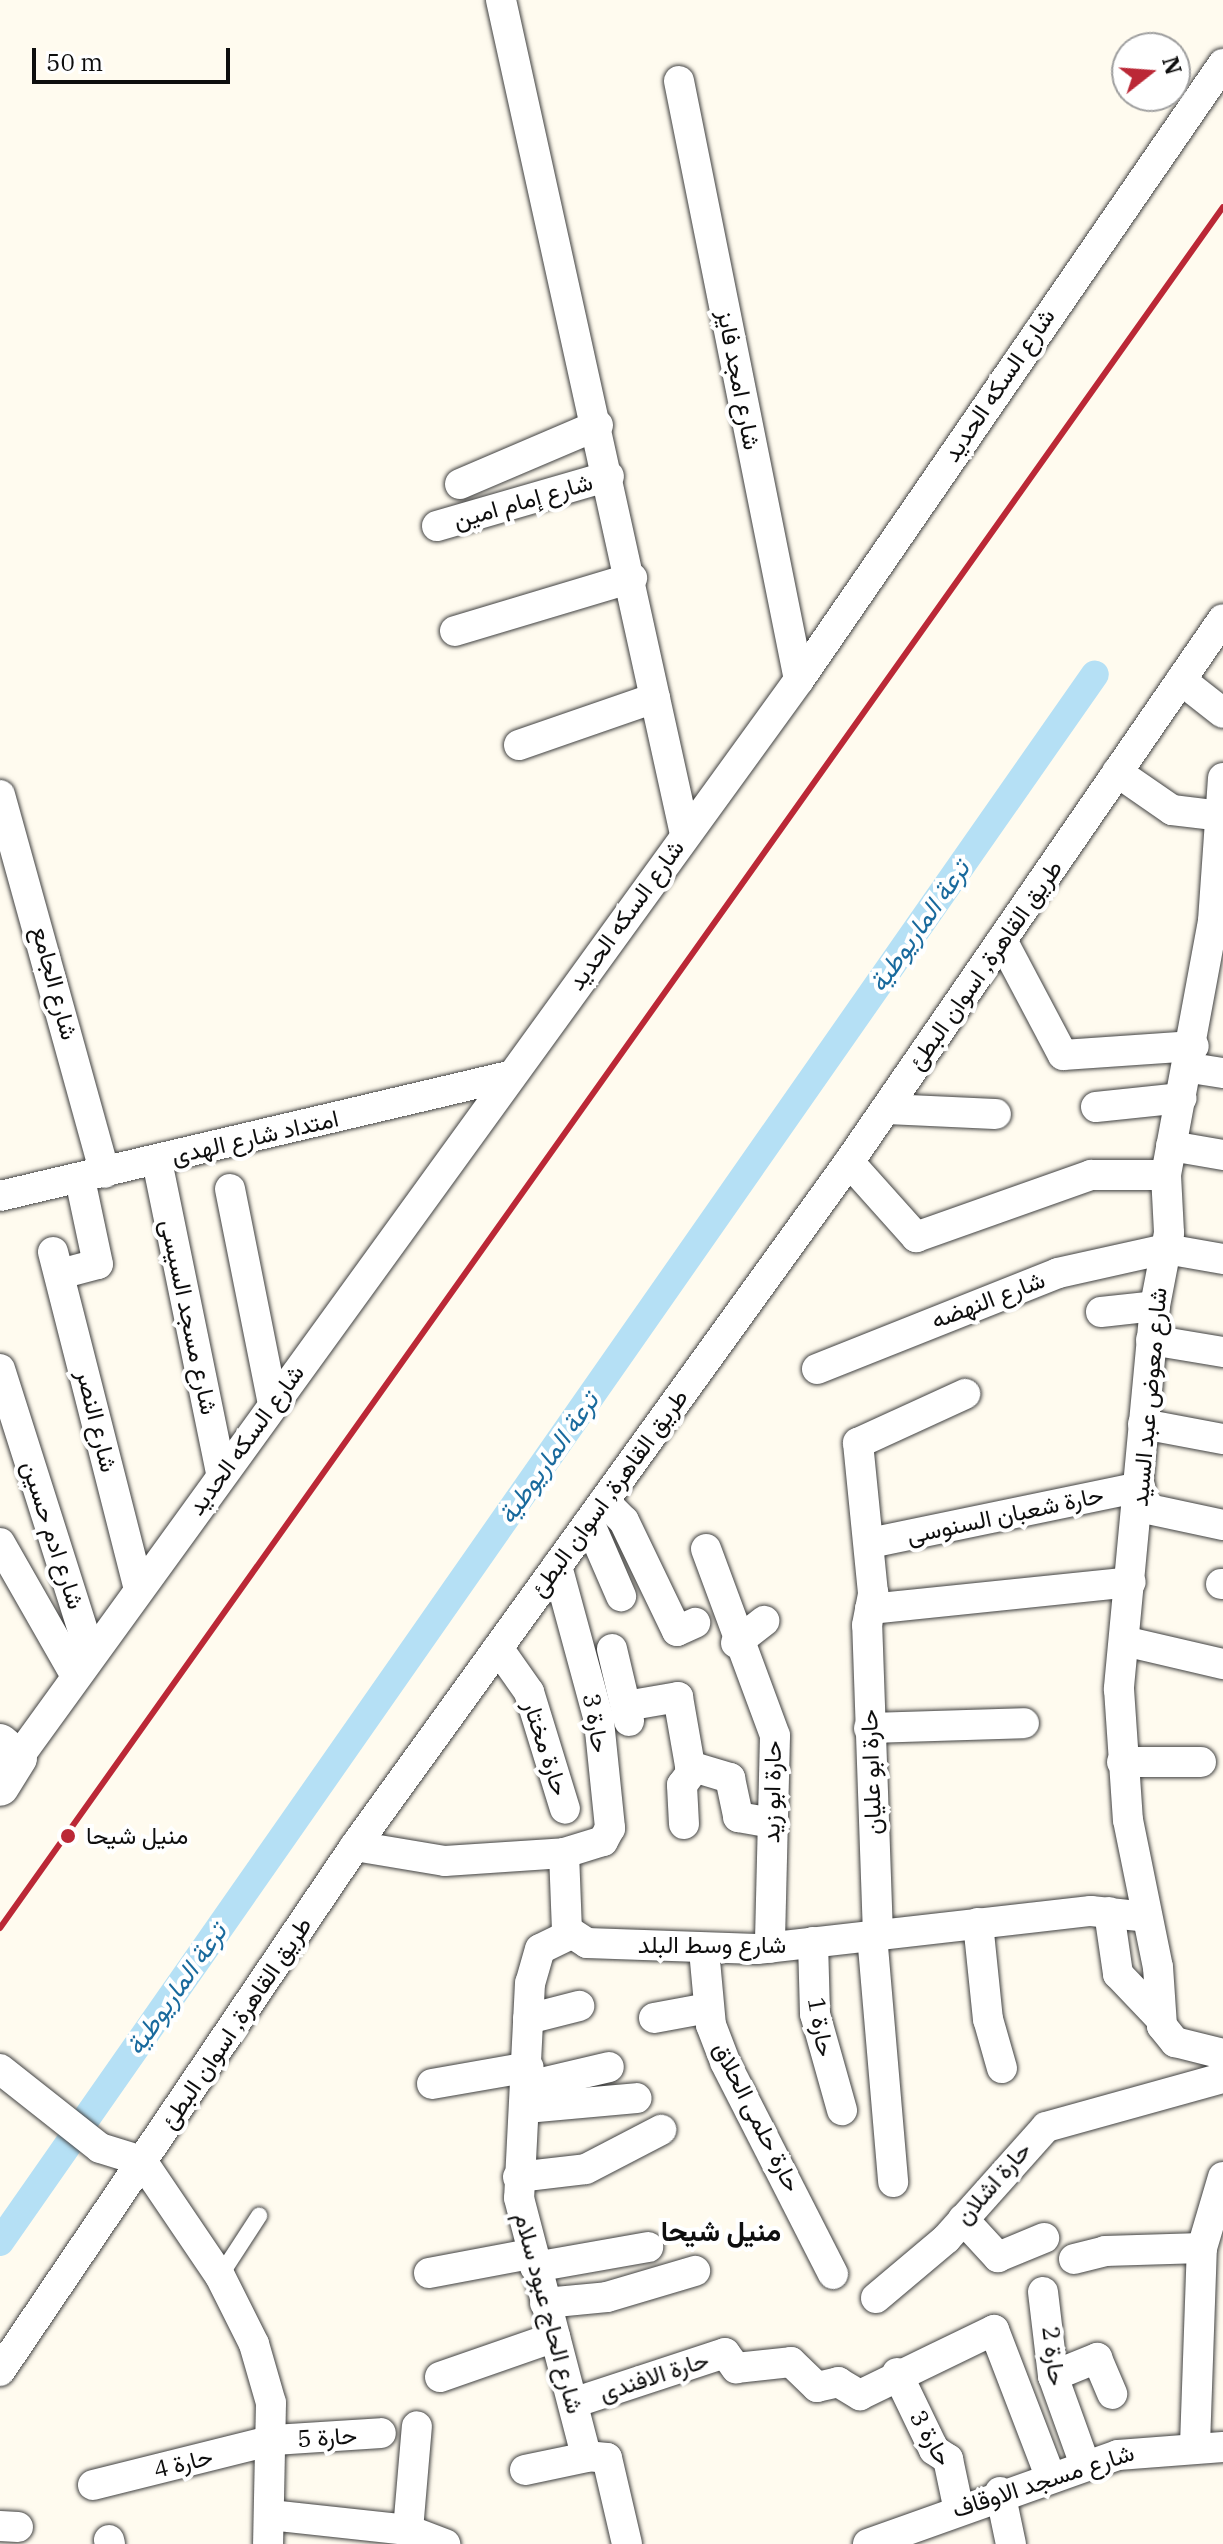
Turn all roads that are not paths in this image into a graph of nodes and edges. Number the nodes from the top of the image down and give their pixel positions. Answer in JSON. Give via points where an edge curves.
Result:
{"nodes":[{"id":1,"x":501,"y":0,"type":"edge"},
{"id":2,"x":1223,"y":64,"type":"edge"},
{"id":3,"x":679,"y":81,"type":"dead end"},
{"id":4,"x":598,"y":425,"type":"junction"},
{"id":5,"x":609,"y":476,"type":"junction"},
{"id":6,"x":460,"y":484,"type":"dead end"},
{"id":7,"x":437,"y":526,"type":"dead end"},
{"id":8,"x":632,"y":578,"type":"junction"},
{"id":9,"x":1223,"y":619,"type":"edge"},
{"id":10,"x":455,"y":631,"type":"dead end"},
{"id":11,"x":799,"y":680,"type":"junction"},
{"id":12,"x":1181,"y":680,"type":"junction"},
{"id":13,"x":655,"y":698,"type":"junction"},
{"id":14,"x":1223,"y":713,"type":"edge"},
{"id":15,"x":519,"y":745,"type":"dead end"},
{"id":16,"x":1117,"y":772,"type":"junction"},
{"id":17,"x":1223,"y":782,"type":"edge"},
{"id":18,"x":0,"y":795,"type":"edge"},
{"id":19,"x":1221,"y":816,"type":"junction"},
{"id":20,"x":685,"y":834,"type":"junction"},
{"id":21,"x":1222,"y":868,"type":"edge"},
{"id":22,"x":1218,"y":922,"type":"edge"},
{"id":23,"x":1002,"y":940,"type":"junction"},
{"id":24,"x":1215,"y":967,"type":"edge"},
{"id":25,"x":1192,"y":1057,"type":"junction"},
{"id":26,"x":1223,"y":1073,"type":"edge"},
{"id":27,"x":509,"y":1076,"type":"junction"},
{"id":28,"x":1182,"y":1098,"type":"junction"},
{"id":29,"x":1096,"y":1107,"type":"dead end"},
{"id":30,"x":886,"y":1109,"type":"junction"},
{"id":31,"x":996,"y":1114,"type":"dead end"},
{"id":32,"x":1223,"y":1155,"type":"edge"},
{"id":33,"x":1168,"y":1160,"type":"junction"},
{"id":34,"x":157,"y":1161,"type":"junction"},
{"id":35,"x":849,"y":1162,"type":"junction"},
{"id":36,"x":92,"y":1176,"type":"junction"},
{"id":37,"x":230,"y":1189,"type":"dead end"},
{"id":38,"x":0,"y":1196,"type":"edge"},
{"id":39,"x":1166,"y":1249,"type":"junction"},
{"id":40,"x":1223,"y":1259,"type":"edge"},
{"id":41,"x":56,"y":1263,"type":"joint"},
{"id":42,"x":1155,"y":1306,"type":"junction"},
{"id":43,"x":1101,"y":1312,"type":"dead end"},
{"id":44,"x":1151,"y":1340,"type":"junction"},
{"id":45,"x":1223,"y":1352,"type":"edge"},
{"id":46,"x":0,"y":1369,"type":"edge"},
{"id":47,"x":817,"y":1369,"type":"dead end"},
{"id":48,"x":965,"y":1394,"type":"dead end"},
{"id":49,"x":273,"y":1404,"type":"junction"},
{"id":50,"x":1143,"y":1424,"type":"junction"},
{"id":51,"x":1223,"y":1439,"type":"edge"},
{"id":52,"x":221,"y":1473,"type":"junction"},
{"id":53,"x":1139,"y":1497,"type":"junction"},
{"id":54,"x":596,"y":1512,"type":"junction"},
{"id":55,"x":1223,"y":1525,"type":"edge"},
{"id":56,"x":0,"y":1543,"type":"edge"},
{"id":57,"x":870,"y":1543,"type":"junction"},
{"id":58,"x":706,"y":1549,"type":"dead end"},
{"id":59,"x":557,"y":1566,"type":"junction"},
{"id":60,"x":1131,"y":1582,"type":"junction"},
{"id":61,"x":139,"y":1589,"type":"junction"},
{"id":62,"x":621,"y":1596,"type":"dead end"},
{"id":63,"x":870,"y":1609,"type":"junction"},
{"id":64,"x":764,"y":1621,"type":"dead end"},
{"id":65,"x":695,"y":1623,"type":"dead end"},
{"id":66,"x":1124,"y":1641,"type":"junction"},
{"id":67,"x":736,"y":1643,"type":"junction"},
{"id":68,"x":498,"y":1648,"type":"junction"},
{"id":69,"x":612,"y":1649,"type":"dead end"},
{"id":70,"x":1223,"y":1664,"type":"edge"},
{"id":71,"x":84,"y":1666,"type":"junction"},
{"id":72,"x":1024,"y":1723,"type":"dead end"},
{"id":73,"x":869,"y":1728,"type":"junction"},
{"id":74,"x":1122,"y":1762,"type":"junction"},
{"id":75,"x":1201,"y":1762,"type":"dead end"},
{"id":76,"x":5,"y":1769,"type":"edge"},
{"id":77,"x":694,"y":1769,"type":"junction"},
{"id":78,"x":565,"y":1809,"type":"dead end"},
{"id":79,"x":771,"y":1823,"type":"junction"},
{"id":80,"x":684,"y":1824,"type":"dead end"},
{"id":81,"x":355,"y":1846,"type":"junction"},
{"id":82,"x":564,"y":1853,"type":"junction"},
{"id":83,"x":1109,"y":1912,"type":"junction"},
{"id":84,"x":1147,"y":1917,"type":"junction"},
{"id":85,"x":978,"y":1923,"type":"junction"},
{"id":86,"x":569,"y":1935,"type":"junction"},
{"id":87,"x":875,"y":1935,"type":"junction"},
{"id":88,"x":813,"y":1942,"type":"junction"},
{"id":89,"x":770,"y":1948,"type":"junction"},
{"id":90,"x":704,"y":1950,"type":"junction"},
{"id":91,"x":579,"y":2006,"type":"dead end"},
{"id":92,"x":708,"y":2008,"type":"junction"},
{"id":93,"x":654,"y":2018,"type":"dead end"},
{"id":94,"x":1160,"y":2018,"type":"junction"},
{"id":95,"x":528,"y":2019,"type":"junction"},
{"id":96,"x":1223,"y":2054,"type":"edge"},
{"id":97,"x":609,"y":2067,"type":"dead end"},
{"id":98,"x":1002,"y":2068,"type":"dead end"},
{"id":99,"x":9,"y":2077,"type":"edge"},
{"id":100,"x":1223,"y":2078,"type":"edge"},
{"id":101,"x":432,"y":2084,"type":"dead end"},
{"id":102,"x":527,"y":2087,"type":"junction"},
{"id":103,"x":637,"y":2098,"type":"dead end"},
{"id":104,"x":842,"y":2110,"type":"dead end"},
{"id":105,"x":661,"y":2130,"type":"dead end"},
{"id":106,"x":142,"y":2161,"type":"junction"},
{"id":107,"x":518,"y":2177,"type":"junction"},
{"id":108,"x":1223,"y":2177,"type":"edge"},
{"id":109,"x":893,"y":2182,"type":"dead end"},
{"id":110,"x":259,"y":2216,"type":"dead end"},
{"id":111,"x":963,"y":2219,"type":"junction"},
{"id":112,"x":1044,"y":2238,"type":"dead end"},
{"id":113,"x":648,"y":2247,"type":"dead end"},
{"id":114,"x":1202,"y":2248,"type":"junction"},
{"id":115,"x":1074,"y":2259,"type":"dead end"},
{"id":116,"x":533,"y":2260,"type":"junction"},
{"id":117,"x":695,"y":2271,"type":"dead end"},
{"id":118,"x":429,"y":2273,"type":"dead end"},
{"id":119,"x":833,"y":2274,"type":"dead end"},
{"id":120,"x":220,"y":2276,"type":"junction"},
{"id":121,"x":1043,"y":2292,"type":"dead end"},
{"id":122,"x":876,"y":2298,"type":"dead end"},
{"id":123,"x":545,"y":2303,"type":"junction"},
{"id":124,"x":555,"y":2337,"type":"junction"},
{"id":125,"x":0,"y":2371,"type":"edge"},
{"id":126,"x":897,"y":2373,"type":"junction"},
{"id":127,"x":1053,"y":2376,"type":"junction"},
{"id":128,"x":440,"y":2377,"type":"dead end"},
{"id":129,"x":1112,"y":2394,"type":"dead end"},
{"id":130,"x":573,"y":2403,"type":"junction"},
{"id":131,"x":417,"y":2426,"type":"dead end"},
{"id":132,"x":381,"y":2433,"type":"dead end"},
{"id":133,"x":274,"y":2440,"type":"junction"},
{"id":134,"x":1209,"y":2446,"type":"edge"},
{"id":135,"x":587,"y":2457,"type":"junction"},
{"id":136,"x":1085,"y":2465,"type":"junction"},
{"id":137,"x":525,"y":2470,"type":"dead end"},
{"id":138,"x":1050,"y":2476,"type":"junction"},
{"id":139,"x":93,"y":2485,"type":"dead end"},
{"id":140,"x":1000,"y":2492,"type":"junction"},
{"id":141,"x":958,"y":2506,"type":"junction"},
{"id":142,"x":269,"y":2530,"type":"edge"},
{"id":143,"x":408,"y":2530,"type":"junction"},
{"id":144,"x":445,"y":2544,"type":"edge"},
{"id":145,"x":627,"y":2544,"type":"edge"},
{"id":146,"x":868,"y":2544,"type":"edge"},
{"id":147,"x":1011,"y":2544,"type":"edge"}],
"edges":[{"from":1,"to":4,"type":"street"},
{"from":2,"to":11,"type":"street","name":"شارع السكه الحديد"},
{"from":3,"to":11,"type":"street","name":"شارع امجد فايز"},
{"from":4,"to":5,"type":"street"},
{"from":4,"to":6,"type":"street"},
{"from":5,"to":7,"type":"street","name":"شارع إمام امين"},
{"from":5,"to":8,"type":"street"},
{"from":8,"to":10,"type":"street"},
{"from":8,"to":13,"type":"street"},
{"from":9,"to":12,"type":"street","name":"طريق القاهرة, اسوان البطئ"},
{"from":11,"to":20,"type":"street","name":"شارع السكه الحديد"},
{"from":12,"to":14,"type":"street"},
{"from":12,"to":16,"type":"street","name":"طريق القاهرة, اسوان البطئ"},
{"from":13,"to":15,"type":"street"},
{"from":13,"to":20,"type":"street"},
{"from":16,"to":19,"type":"street","via":[[1172,810]]},
{"from":16,"to":23,"type":"street","name":"طريق القاهرة, اسوان البطئ"},
{"from":17,"to":19,"type":"street","name":"شارع معوض عبد السيد"},
{"from":18,"to":36,"type":"street","name":"شارع الجامع"},
{"from":19,"to":21,"type":"street","name":"شارع معوض عبد السيد"},
{"from":20,"to":27,"type":"street","name":"شارع السكه الحديد"},
{"from":21,"to":22,"type":"street","name":"شارع معوض عبد السيد"},
{"from":22,"to":24,"type":"street","name":"شارع معوض عبد السيد"},
{"from":23,"to":25,"type":"street","via":[[1063,1055]]},
{"from":23,"to":30,"type":"street","name":"طريق القاهرة, اسوان البطئ"},
{"from":24,"to":25,"type":"street","name":"شارع معوض عبد السيد"},
{"from":25,"to":26,"type":"street"},
{"from":25,"to":28,"type":"street","name":"شارع معوض عبد السيد"},
{"from":27,"to":34,"type":"street","name":"امتداد شارع الهدى"},
{"from":27,"to":49,"type":"street","name":"شارع السكه الحديد"},
{"from":28,"to":29,"type":"street"},
{"from":28,"to":33,"type":"street","name":"شارع معوض عبد السيد"},
{"from":30,"to":31,"type":"street"},
{"from":30,"to":35,"type":"street","name":"طريق القاهرة, اسوان البطئ"},
{"from":32,"to":33,"type":"street"},
{"from":33,"to":35,"type":"street","via":[[1091,1175],[916,1237]]},
{"from":33,"to":39,"type":"street","name":"شارع معوض عبد السيد"},
{"from":34,"to":36,"type":"street","name":"امتداد شارع الهدى"},
{"from":34,"to":52,"type":"street","name":"شارع مسجد السيسى"},
{"from":35,"to":54,"type":"street","name":"طريق القاهرة, اسوان البطئ"},
{"from":36,"to":38,"type":"street","name":"امتداد شارع الهدى"},
{"from":36,"to":41,"type":"street","name":"شارع الجامع","via":[[98,1264]]},
{"from":37,"to":49,"type":"street"},
{"from":39,"to":40,"type":"street"},
{"from":39,"to":42,"type":"street","name":"شارع معوض عبد السيد"},
{"from":39,"to":47,"type":"street","name":"شارع النهضه","via":[[1033,1281]]},
{"from":41,"to":61,"type":"street","name":"شارع النصر"},
{"from":42,"to":43,"type":"street"},
{"from":42,"to":44,"type":"street","name":"شارع معوض عبد السيد"},
{"from":44,"to":45,"type":"street"},
{"from":44,"to":50,"type":"street","name":"شارع معوض عبد السيد"},
{"from":46,"to":71,"type":"street","name":"شارع ادم حسين"},
{"from":48,"to":57,"type":"street","name":"حارة ابو عليان","via":[[859,1440]]},
{"from":49,"to":52,"type":"street","name":"شارع السكه الحديد"},
{"from":50,"to":51,"type":"street"},
{"from":50,"to":53,"type":"street","name":"شارع معوض عبد السيد"},
{"from":52,"to":61,"type":"street","name":"شارع السكه الحديد"},
{"from":53,"to":55,"type":"street"},
{"from":53,"to":57,"type":"street","name":"حارة شعبان السنوسى"},
{"from":53,"to":60,"type":"street","name":"شارع معوض عبد السيد"},
{"from":54,"to":59,"type":"street","name":"طريق القاهرة, اسوان البطئ"},
{"from":54,"to":62,"type":"street"},
{"from":54,"to":65,"type":"street","via":[[624,1521],[677,1631]]},
{"from":56,"to":71,"type":"street"},
{"from":57,"to":63,"type":"street","name":"حارة ابو عليان"},
{"from":58,"to":67,"type":"street","name":"حارة ابو زيد"},
{"from":59,"to":68,"type":"street","name":"طريق القاهرة, اسوان البطئ"},
{"from":59,"to":82,"type":"street","name":"حارة 3","via":[[599,1721],[610,1828],[603,1841]]},
{"from":60,"to":63,"type":"street"},
{"from":60,"to":66,"type":"street","name":"شارع معوض عبد السيد"},
{"from":61,"to":71,"type":"street","name":"شارع السكه الحديد"},
{"from":63,"to":73,"type":"street","name":"حارة ابو عليان"},
{"from":64,"to":67,"type":"street"},
{"from":66,"to":70,"type":"street"},
{"from":66,"to":74,"type":"street","name":"شارع معوض عبد السيد"},
{"from":67,"to":79,"type":"street","name":"حارة ابو زيد","via":[[775,1736]]},
{"from":68,"to":78,"type":"street","name":"حارة مختار","via":[[529,1692]]},
{"from":68,"to":81,"type":"street","name":"طريق القاهرة, اسوان البطئ"},
{"from":69,"to":77,"type":"street","via":[[627,1714],[678,1697]]},
{"from":71,"to":76,"type":"street","name":"شارع السكه الحديد"},
{"from":72,"to":73,"type":"street"},
{"from":73,"to":87,"type":"street","name":"حارة ابو عليان"},
{"from":74,"to":75,"type":"street"},
{"from":74,"to":84,"type":"street","name":"شارع معوض عبد السيد"},
{"from":77,"to":79,"type":"street","via":[[730,1778],[738,1817]]},
{"from":77,"to":80,"type":"street","via":[[682,1785]]},
{"from":79,"to":89,"type":"street","name":"حارة ابو زيد"},
{"from":81,"to":82,"type":"street","via":[[445,1861]]},
{"from":81,"to":106,"type":"street","name":"طريق القاهرة, اسوان البطئ"},
{"from":82,"to":86,"type":"street"},
{"from":83,"to":84,"type":"street","name":"شارع وسط البلد"},
{"from":83,"to":85,"type":"street","name":"شارع وسط البلد"},
{"from":83,"to":94,"type":"street","via":[[1118,1974]]},
{"from":84,"to":94,"type":"street","name":"شارع معوض عبد السيد"},
{"from":85,"to":87,"type":"street","name":"شارع وسط البلد"},
{"from":85,"to":98,"type":"street","via":[[988,2019]]},
{"from":86,"to":90,"type":"street","name":"شارع وسط البلد","via":[[587,1943]]},
{"from":86,"to":95,"type":"street","name":"شارع الحاج عبود سلام","via":[[540,1949]]},
{"from":87,"to":88,"type":"street","name":"شارع وسط البلد"},
{"from":87,"to":109,"type":"street","name":"حارة ابو عليان"},
{"from":88,"to":89,"type":"street","name":"شارع وسط البلد"},
{"from":88,"to":104,"type":"street","name":"حارة 1","via":[[815,2014]]},
{"from":89,"to":90,"type":"street","name":"شارع وسط البلد"},
{"from":90,"to":92,"type":"street","name":"حارة حلمى الحلاق"},
{"from":91,"to":95,"type":"street"},
{"from":92,"to":93,"type":"street"},
{"from":92,"to":119,"type":"street","name":"حارة حلمى الحلاق","via":[[725,2062]]},
{"from":94,"to":96,"type":"street","via":[[1175,2042]]},
{"from":95,"to":102,"type":"street","name":"شارع الحاج عبود سلام"},
{"from":97,"to":102,"type":"street"},
{"from":99,"to":106,"type":"street","via":[[100,2148]]},
{"from":100,"to":111,"type":"street","name":"حارة اشلان","via":[[1046,2127]]},
{"from":101,"to":102,"type":"street"},
{"from":102,"to":103,"type":"street"},
{"from":102,"to":107,"type":"street","name":"شارع الحاج عبود سلام"},
{"from":105,"to":107,"type":"street","via":[[586,2169]]},
{"from":106,"to":120,"type":"street"},
{"from":106,"to":125,"type":"street","name":"طريق القاهرة, اسوان البطئ"},
{"from":107,"to":116,"type":"street","name":"شارع الحاج عبود سلام"},
{"from":108,"to":114,"type":"street"},
{"from":110,"to":120,"type":"lane"},
{"from":111,"to":112,"type":"street","via":[[998,2257]]},
{"from":111,"to":122,"type":"street","name":"حارة اشلان"},
{"from":113,"to":116,"type":"street"},
{"from":114,"to":115,"type":"street","via":[[1105,2251]]},
{"from":114,"to":134,"type":"street"},
{"from":116,"to":118,"type":"street"},
{"from":116,"to":123,"type":"street","name":"شارع الحاج عبود سلام"},
{"from":117,"to":123,"type":"street","via":[[607,2297]]},
{"from":120,"to":133,"type":"street","via":[[254,2344]]},
{"from":121,"to":127,"type":"street","name":"حارة 2"},
{"from":123,"to":124,"type":"street","name":"شارع الحاج عبود سلام"},
{"from":124,"to":128,"type":"street"},
{"from":124,"to":130,"type":"street","name":"شارع الحاج عبود سلام"},
{"from":126,"to":130,"type":"street","name":"حارة الافندى","via":[[856,2395],[841,2383],[817,2387],[796,2363],[737,2368],[725,2353]]},
{"from":126,"to":138,"type":"street","via":[[997,2331]]},
{"from":126,"to":141,"type":"street","name":"حارة 3","via":[[934,2450],[948,2459]]},
{"from":127,"to":129,"type":"street","via":[[1097,2358]]},
{"from":127,"to":136,"type":"street","name":"حارة 2"},
{"from":130,"to":135,"type":"street","name":"شارع الحاج عبود سلام"},
{"from":131,"to":143,"type":"street"},
{"from":132,"to":133,"type":"street","name":"حارة 5"},
{"from":133,"to":139,"type":"street","name":"حارة 4"},
{"from":133,"to":142,"type":"street"},
{"from":134,"to":136,"type":"street","name":"شارع مسجد الاوقاف"},
{"from":135,"to":137,"type":"street"},
{"from":135,"to":145,"type":"street","via":[[607,2458]]},
{"from":136,"to":138,"type":"street","name":"شارع مسجد الاوقاف"},
{"from":138,"to":140,"type":"street","name":"شارع مسجد الاوقاف"},
{"from":140,"to":141,"type":"street","name":"شارع مسجد الاوقاف"},
{"from":140,"to":147,"type":"street"},
{"from":141,"to":146,"type":"street","name":"شارع مسجد الاوقاف"},
{"from":142,"to":143,"type":"street"},
{"from":143,"to":144,"type":"street"}]}
